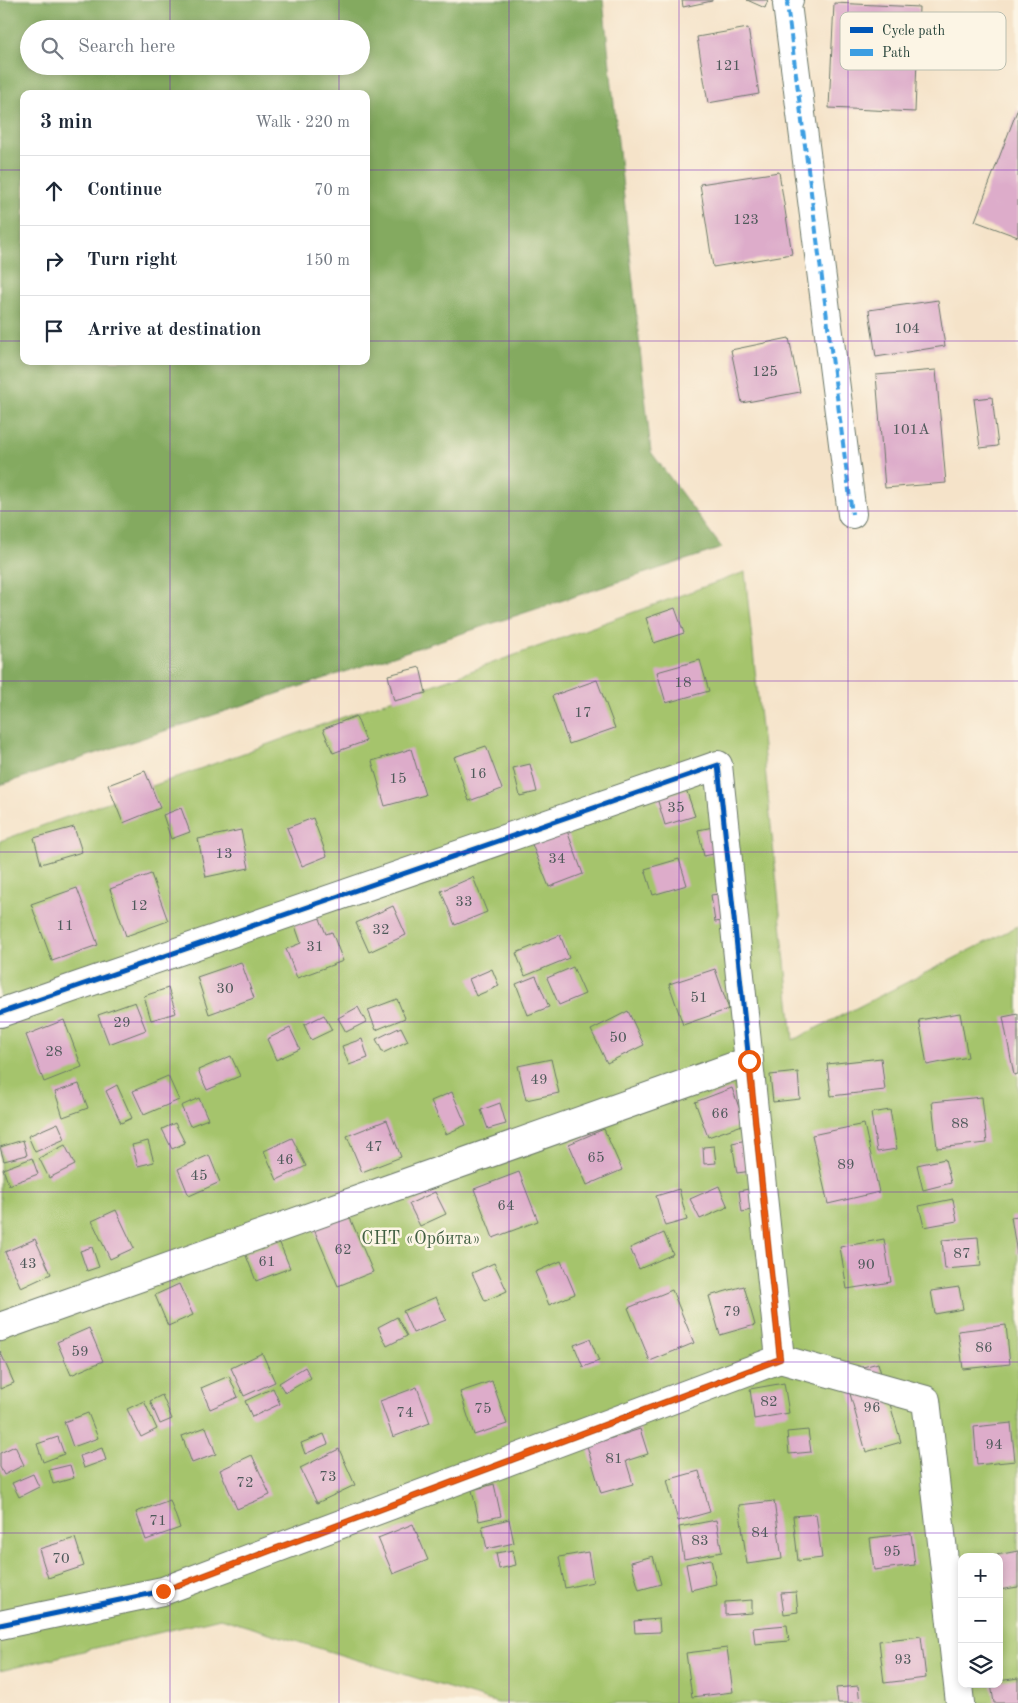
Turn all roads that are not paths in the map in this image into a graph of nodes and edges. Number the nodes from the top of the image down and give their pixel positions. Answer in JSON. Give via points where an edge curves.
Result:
{"nodes":[{"id":1,"x":789,"y":0,"type":"edge"},
{"id":2,"x":852,"y":514,"type":"dead end"},
{"id":3,"x":0,"y":1013,"type":"edge"},
{"id":4,"x":749,"y":1061,"type":"junction"},
{"id":5,"x":0,"y":1326,"type":"edge"},
{"id":6,"x":780,"y":1359,"type":"junction"},
{"id":7,"x":0,"y":1625,"type":"edge"},
{"id":8,"x":960,"y":1703,"type":"edge"}],
"edges":[{"from":1,"to":2,"type":"street"},
{"from":3,"to":4,"type":"street","via":[[718,765]]},
{"from":4,"to":5,"type":"street"},
{"from":4,"to":6,"type":"street"},
{"from":6,"to":7,"type":"street","via":[[163,1591]]},
{"from":6,"to":8,"type":"street","via":[[926,1400]]}]}
